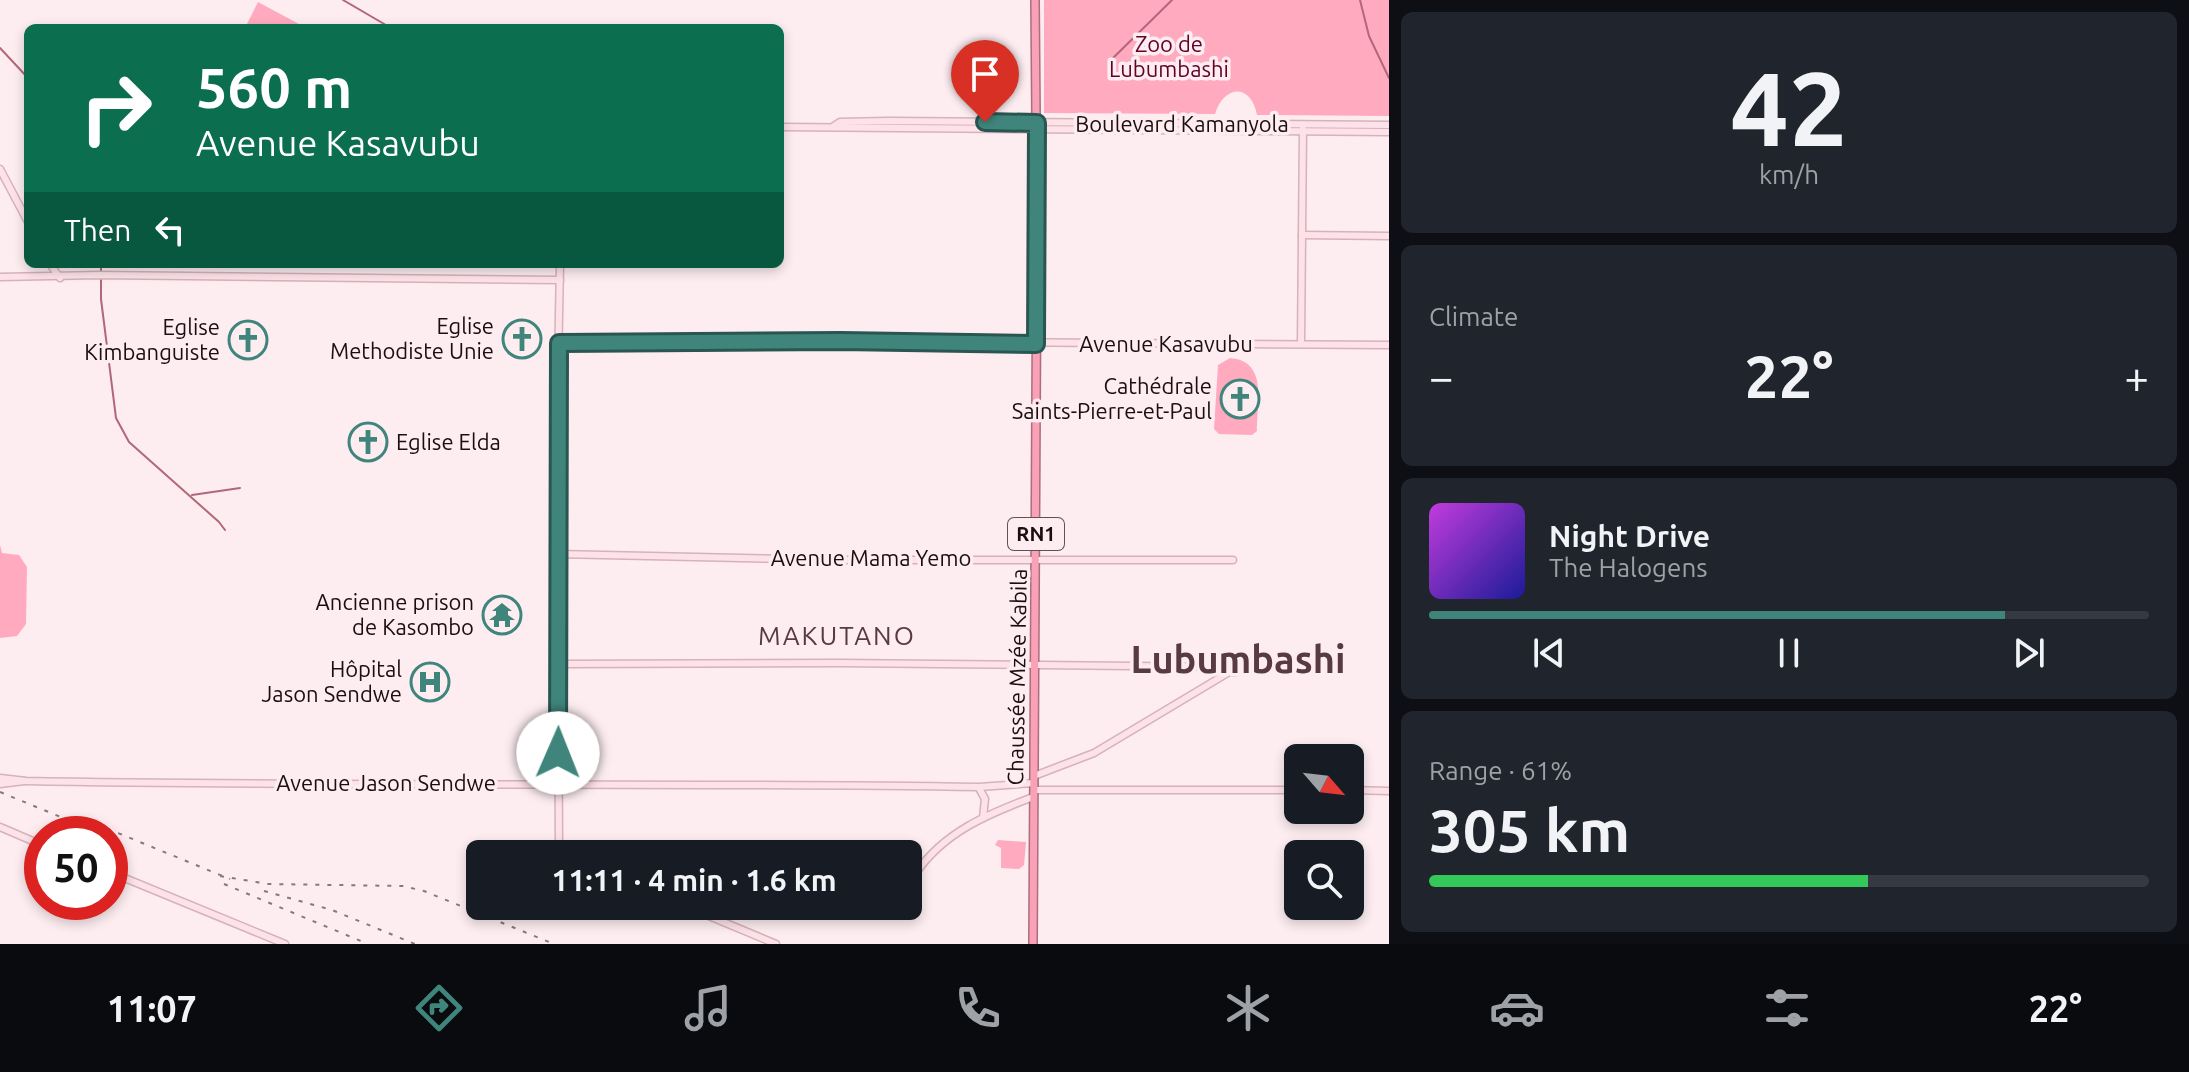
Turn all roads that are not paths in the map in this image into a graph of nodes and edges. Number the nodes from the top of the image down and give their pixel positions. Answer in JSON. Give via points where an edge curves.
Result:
{"nodes":[{"id":1,"x":1035,"y":0,"type":"edge"},
{"id":2,"x":1389,"y":125,"type":"edge"},
{"id":3,"x":784,"y":127,"type":"edge"},
{"id":4,"x":1037,"y":127,"type":"junction"},
{"id":5,"x":1303,"y":129,"type":"junction"},
{"id":6,"x":1389,"y":132,"type":"edge"},
{"id":7,"x":0,"y":169,"type":"edge"},
{"id":8,"x":24,"y":214,"type":"edge"},
{"id":9,"x":1302,"y":235,"type":"junction"},
{"id":10,"x":1389,"y":236,"type":"edge"},
{"id":11,"x":53,"y":268,"type":"edge"},
{"id":12,"x":560,"y":268,"type":"edge"},
{"id":13,"x":0,"y":277,"type":"edge"},
{"id":14,"x":60,"y":278,"type":"junction"},
{"id":15,"x":560,"y":280,"type":"junction"},
{"id":16,"x":559,"y":343,"type":"junction"},
{"id":17,"x":1301,"y":343,"type":"junction"},
{"id":18,"x":1036,"y":344,"type":"junction"},
{"id":19,"x":1389,"y":345,"type":"edge"},
{"id":20,"x":557,"y":554,"type":"junction"},
{"id":21,"x":1036,"y":558,"type":"junction"},
{"id":22,"x":1233,"y":560,"type":"dead end"},
{"id":23,"x":560,"y":664,"type":"junction"},
{"id":24,"x":1036,"y":666,"type":"junction"},
{"id":25,"x":0,"y":781,"type":"edge"},
{"id":26,"x":557,"y":783,"type":"junction"},
{"id":27,"x":979,"y":787,"type":"junction"},
{"id":28,"x":1034,"y":787,"type":"junction"},
{"id":29,"x":1284,"y":790,"type":"edge"},
{"id":30,"x":1364,"y":790,"type":"edge"},
{"id":31,"x":1389,"y":791,"type":"edge"},
{"id":32,"x":983,"y":818,"type":"junction"},
{"id":33,"x":0,"y":827,"type":"edge"},
{"id":34,"x":24,"y":837,"type":"edge"},
{"id":35,"x":558,"y":840,"type":"edge"},
{"id":36,"x":922,"y":865,"type":"edge"},
{"id":37,"x":128,"y":879,"type":"edge"},
{"id":38,"x":719,"y":920,"type":"edge"},
{"id":39,"x":285,"y":944,"type":"edge"},
{"id":40,"x":776,"y":944,"type":"edge"},
{"id":41,"x":1033,"y":944,"type":"edge"}],
"edges":[{"from":1,"to":4,"type":"highway","number":"RN1"},
{"from":2,"to":5,"type":"main road","name":"Boulevard Kamanyola"},
{"from":3,"to":4,"type":"main road","name":"Boulevard Kamanyola"},
{"from":4,"to":5,"type":"main road","name":"Boulevard Kamanyola"},
{"from":4,"to":18,"type":"highway","name":"Chaussée Mzée Kabila","number":"RN1"},
{"from":5,"to":6,"type":"main road","name":"Boulevard Kamanyola"},
{"from":5,"to":9,"type":"main road"},
{"from":7,"to":8,"type":"main road"},
{"from":9,"to":10,"type":"main road"},
{"from":9,"to":17,"type":"main road"},
{"from":11,"to":14,"type":"main road"},
{"from":12,"to":15,"type":"main road"},
{"from":13,"to":14,"type":"main road"},
{"from":14,"to":15,"type":"main road"},
{"from":15,"to":16,"type":"main road"},
{"from":16,"to":18,"type":"main road","name":"Avenue Kasavubu"},
{"from":16,"to":20,"type":"main road"},
{"from":17,"to":18,"type":"main road","name":"Avenue Kasavubu"},
{"from":17,"to":19,"type":"main road","name":"Avenue Kasavubu"},
{"from":18,"to":21,"type":"highway","name":"Chaussée Mzée Kabila","number":"RN1"},
{"from":20,"to":21,"type":"main road","name":"Avenue Mama Yemo"},
{"from":20,"to":23,"type":"main road"},
{"from":21,"to":22,"type":"main road","name":"Avenue Mama Yemo"},
{"from":21,"to":24,"type":"highway","name":"Chaussée Mzée Kabila","number":"RN1"},
{"from":23,"to":24,"type":"main road"},
{"from":23,"to":26,"type":"main road"},
{"from":24,"to":28,"type":"highway","name":"Chaussée Mzée Kabila","number":"RN1"},
{"from":24,"to":28,"type":"main road","via":[[1230,669]]},
{"from":25,"to":26,"type":"main road","name":"Avenue Jason Sendwe"},
{"from":26,"to":27,"type":"main road","name":"Avenue Jason Sendwe"},
{"from":26,"to":35,"type":"main road"},
{"from":27,"to":28,"type":"main road","name":"Avenue Jason Sendwe"},
{"from":27,"to":32,"type":"main road","via":[[985,799]]},
{"from":28,"to":29,"type":"main road","name":"Avenue Jason Sendwe"},
{"from":28,"to":32,"type":"main road"},
{"from":28,"to":41,"type":"highway","name":"Chaussée Mzée Kabila","number":"RN1"},
{"from":30,"to":31,"type":"main road"},
{"from":32,"to":36,"type":"main road","via":[[938,845]]},
{"from":33,"to":34,"type":"main road"},
{"from":37,"to":39,"type":"main road"},
{"from":38,"to":40,"type":"main road"}]}
